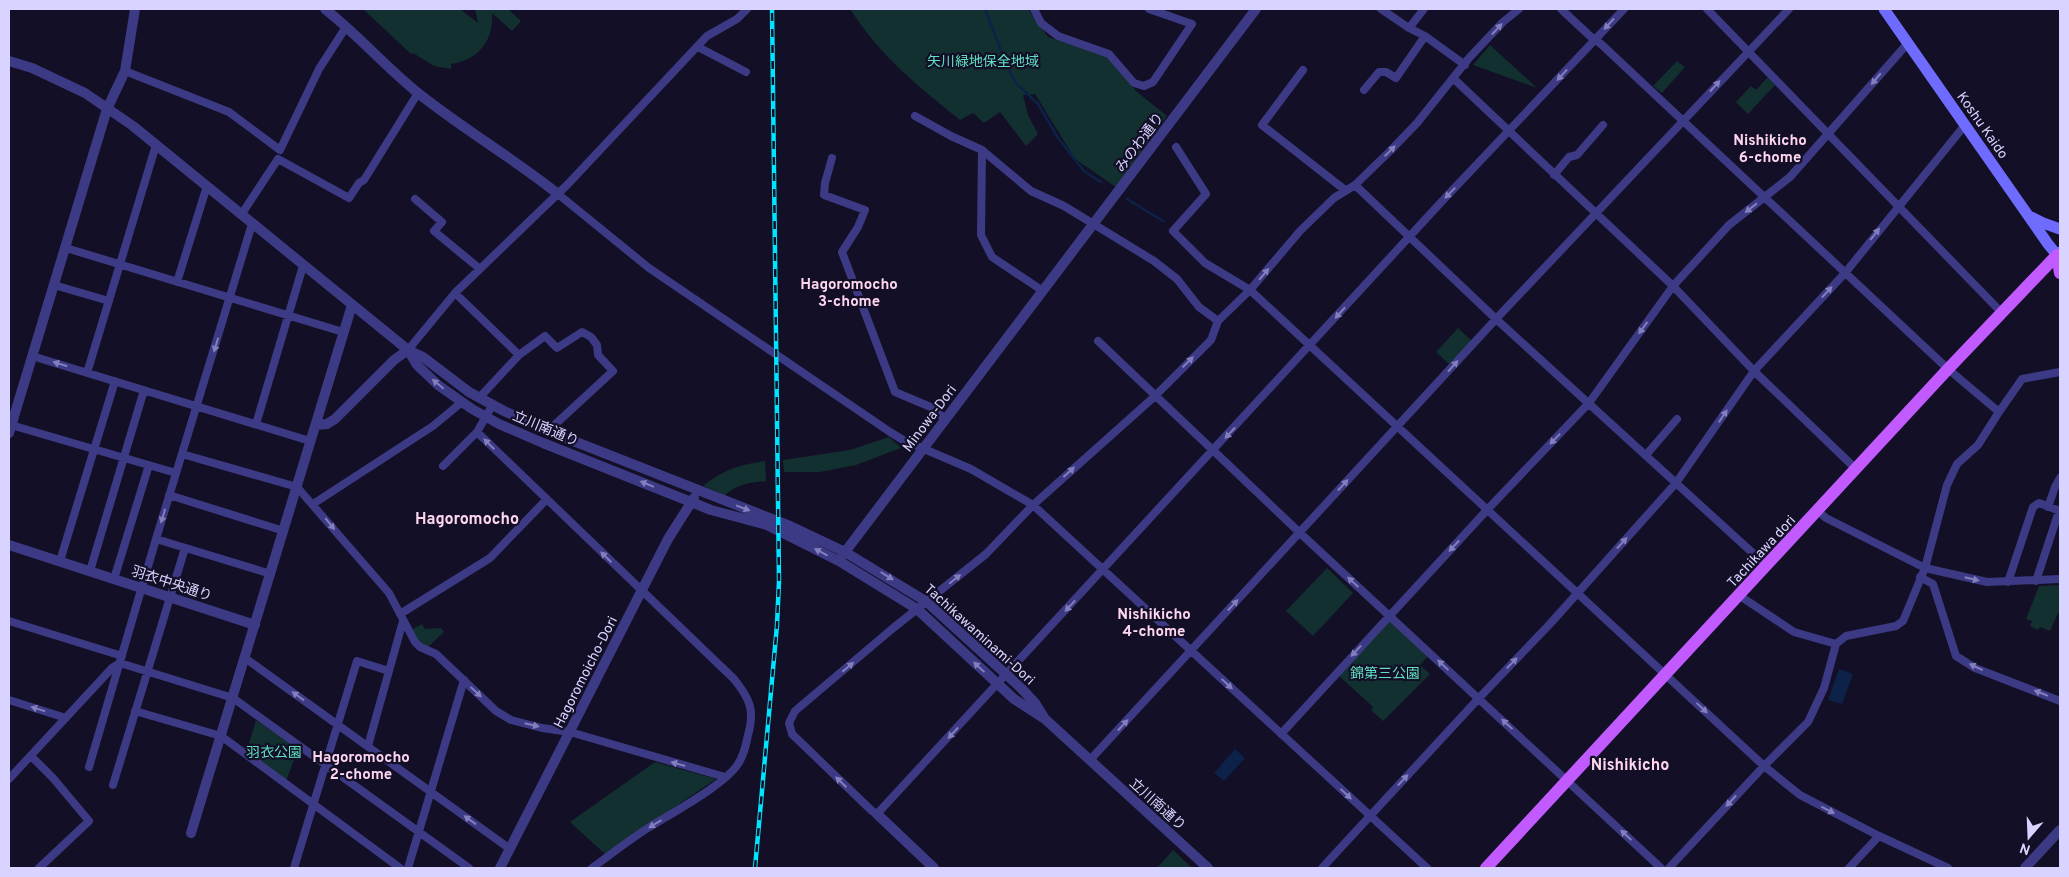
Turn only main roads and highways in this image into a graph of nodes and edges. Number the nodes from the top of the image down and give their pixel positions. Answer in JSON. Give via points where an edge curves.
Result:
{"nodes":[{"id":1,"x":1884,"y":9,"type":"edge"},
{"id":2,"x":2030,"y":216,"type":"junction"},
{"id":3,"x":2060,"y":229,"type":"edge"},
{"id":4,"x":2059,"y":255,"type":"edge"},
{"id":5,"x":2060,"y":273,"type":"edge"},
{"id":6,"x":1486,"y":868,"type":"edge"}],
"edges":[{"from":1,"to":2,"type":"main road","name":"Koshu Kaido"},
{"from":2,"to":3,"type":"main road"},
{"from":2,"to":4,"type":"main road","name":"Koshu Kaido"},
{"from":4,"to":5,"type":"main road"},
{"from":4,"to":6,"type":"main road","name":"Tachikawa dori","via":[[1948,369]]}]}
